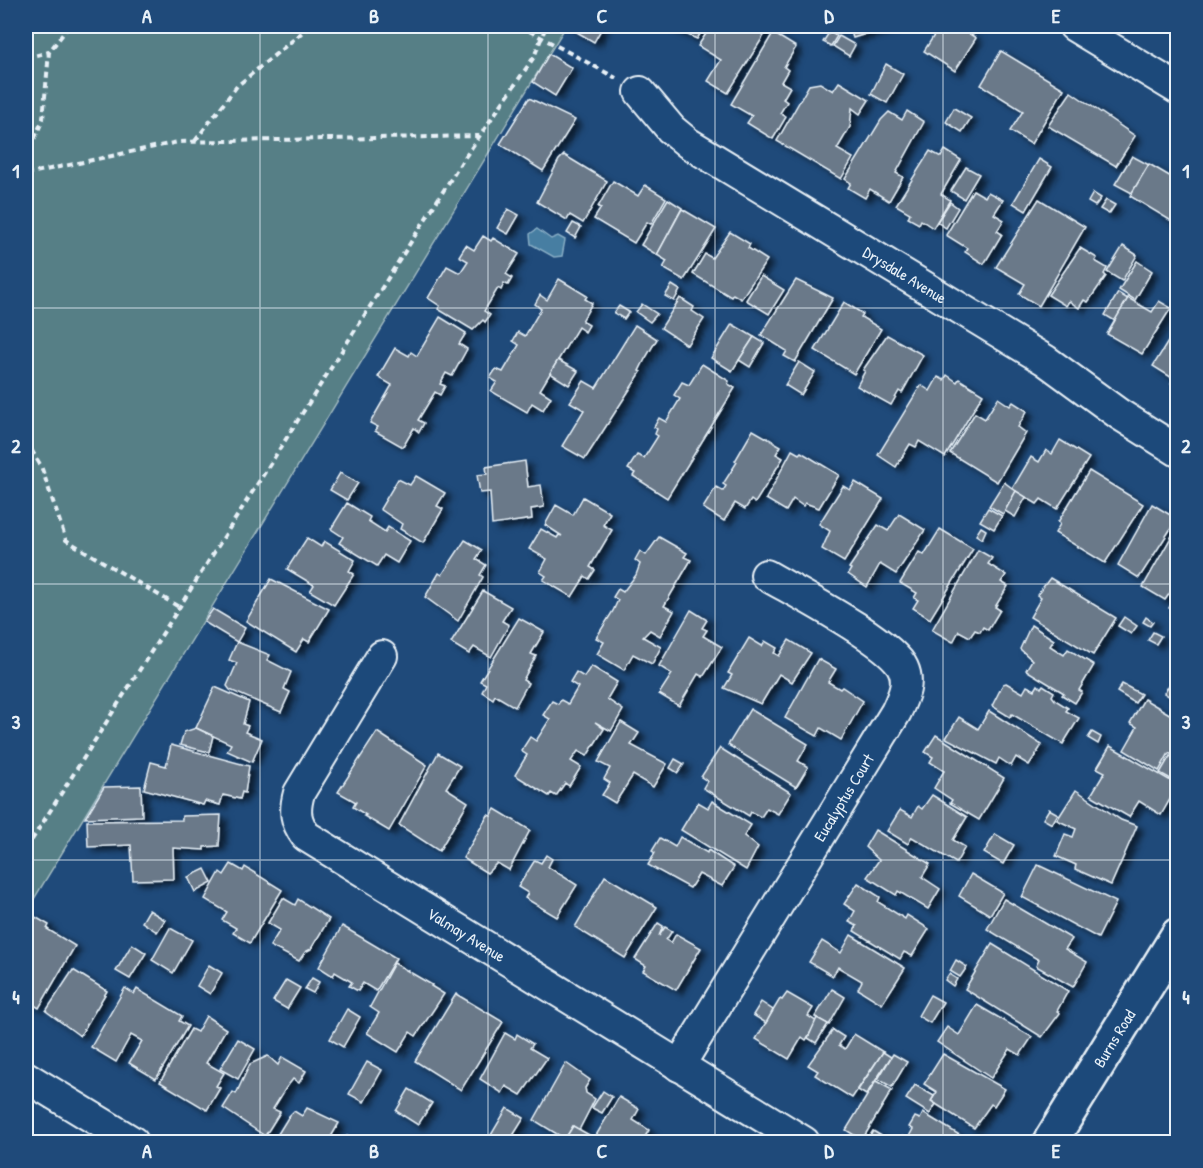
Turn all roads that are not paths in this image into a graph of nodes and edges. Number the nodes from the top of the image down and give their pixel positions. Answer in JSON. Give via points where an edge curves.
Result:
{"nodes":[{"id":1,"x":1074,"y":26,"type":"edge"},
{"id":2,"x":1178,"y":89,"type":"edge"},
{"id":3,"x":640,"y":92,"type":"road end"},
{"id":4,"x":1178,"y":451,"type":"edge"},
{"id":5,"x":766,"y":574,"type":"dead end"},
{"id":6,"x":382,"y":656,"type":"dead end"},
{"id":7,"x":1178,"y":935,"type":"edge"},
{"id":8,"x":679,"y":1066,"type":"junction"},
{"id":9,"x":26,"y":1077,"type":"edge"},
{"id":10,"x":91,"y":1132,"type":"edge"},
{"id":11,"x":133,"y":1143,"type":"edge"},
{"id":12,"x":804,"y":1143,"type":"edge"},
{"id":13,"x":1050,"y":1143,"type":"edge"}],
"edges":[{"from":1,"to":2,"type":"street"},
{"from":3,"to":4,"type":"street","name":"Drysdale Avenue","via":[[671,129],[688,142],[1045,360]]},
{"from":5,"to":8,"type":"street","name":"Eucalyptus Court","via":[[889,650],[904,669],[906,683],[896,712]]},
{"from":6,"to":8,"type":"street","name":"Valmay Avenue","via":[[306,780],[296,805],[297,825],[318,845]]},
{"from":7,"to":13,"type":"street","name":"Burns Road"},
{"from":8,"to":12,"type":"street","name":"Valmay Avenue"},
{"from":9,"to":10,"type":"street"},
{"from":10,"to":11,"type":"street"}]}
